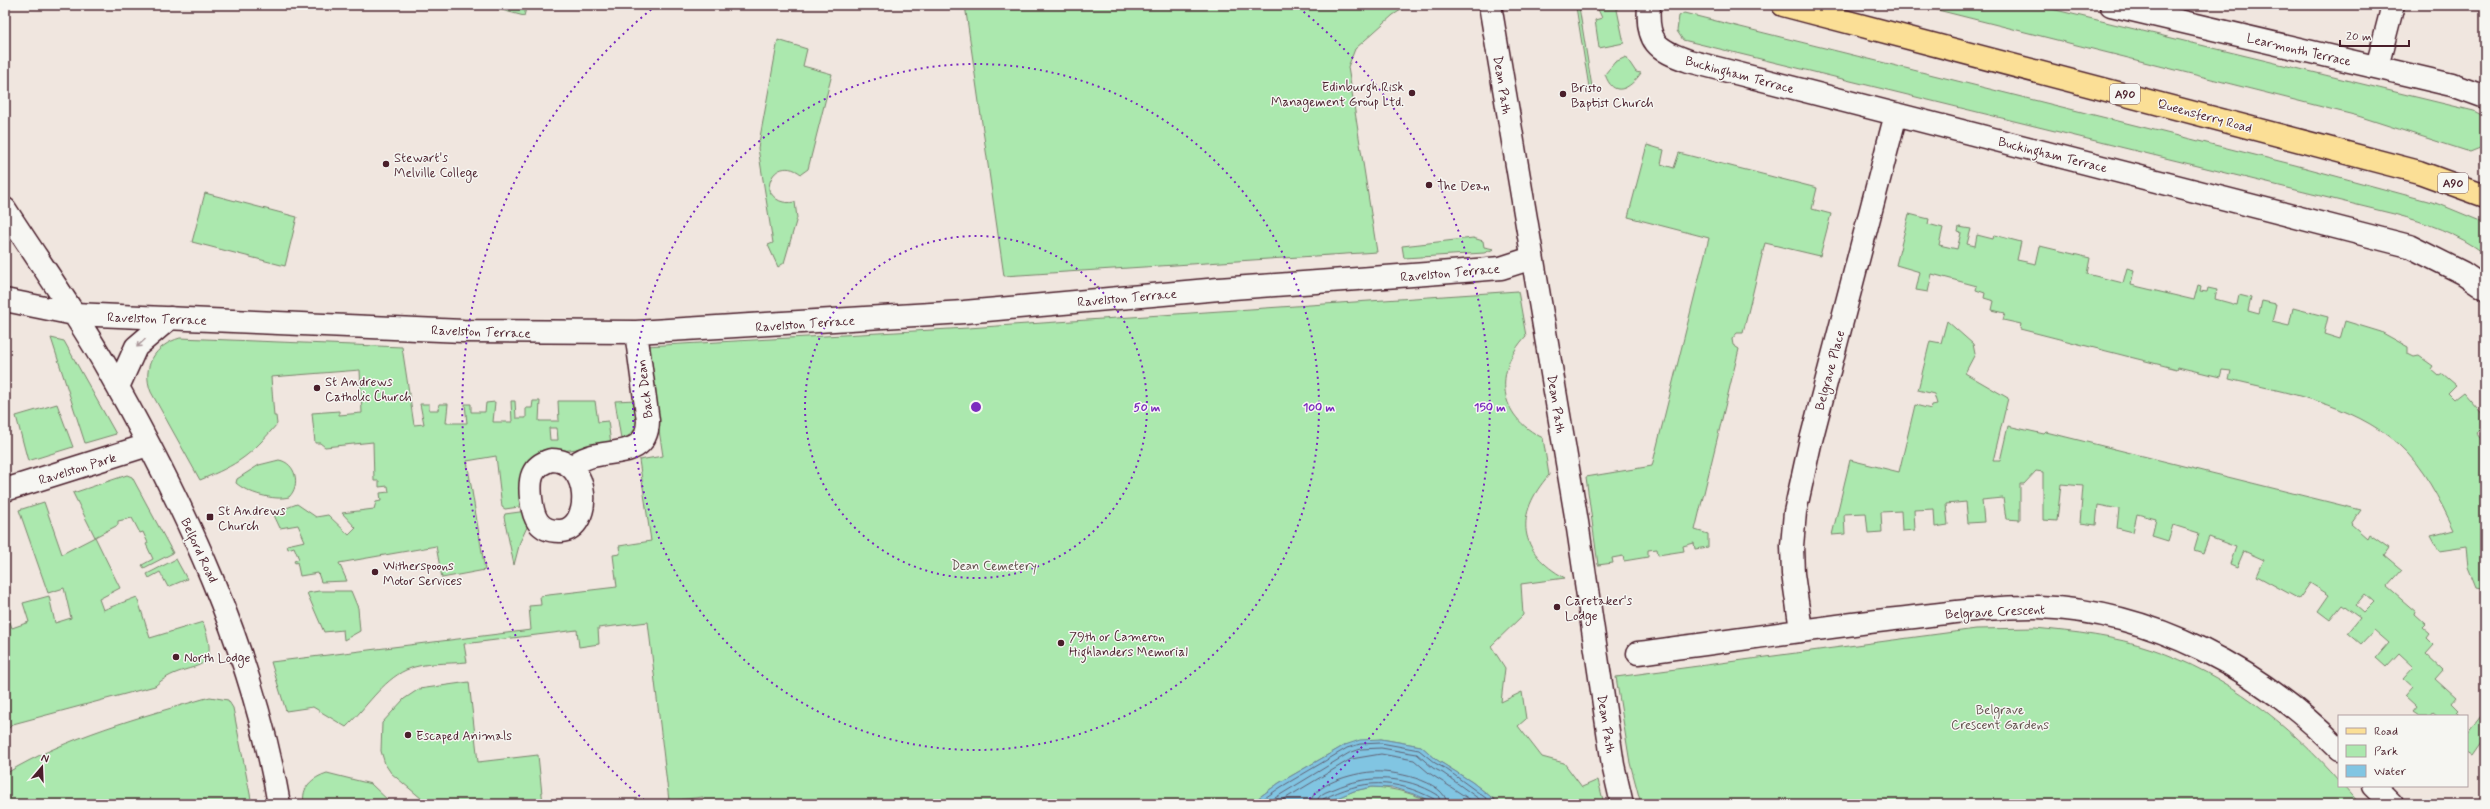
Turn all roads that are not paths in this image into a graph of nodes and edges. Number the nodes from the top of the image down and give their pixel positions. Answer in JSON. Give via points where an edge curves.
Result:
{"nodes":[{"id":1,"x":1490,"y":5,"type":"edge"},
{"id":2,"x":1649,"y":5,"type":"edge"},
{"id":3,"x":1783,"y":5,"type":"edge"},
{"id":4,"x":2111,"y":5,"type":"edge"},
{"id":5,"x":2393,"y":5,"type":"edge"},
{"id":6,"x":1830,"y":11,"type":"edge"},
{"id":7,"x":2377,"y":68,"type":"junction"},
{"id":8,"x":2485,"y":97,"type":"edge"},
{"id":9,"x":1896,"y":114,"type":"junction"},
{"id":10,"x":2485,"y":196,"type":"edge"},
{"id":11,"x":6,"y":218,"type":"edge"},
{"id":12,"x":1532,"y":258,"type":"junction"},
{"id":13,"x":2485,"y":288,"type":"edge"},
{"id":14,"x":5,"y":300,"type":"edge"},
{"id":15,"x":74,"y":314,"type":"junction"},
{"id":16,"x":170,"y":318,"type":"junction"},
{"id":17,"x":636,"y":332,"type":"junction"},
{"id":18,"x":118,"y":387,"type":"junction"},
{"id":19,"x":148,"y":445,"type":"junction"},
{"id":20,"x":573,"y":467,"type":"dead end"},
{"id":21,"x":5,"y":490,"type":"edge"},
{"id":22,"x":1801,"y":630,"type":"junction"},
{"id":23,"x":1638,"y":653,"type":"dead end"},
{"id":24,"x":2338,"y":748,"type":"edge"},
{"id":25,"x":2375,"y":787,"type":"edge"},
{"id":26,"x":279,"y":804,"type":"edge"},
{"id":27,"x":1622,"y":804,"type":"edge"},
{"id":28,"x":2392,"y":804,"type":"edge"}],
"edges":[{"from":1,"to":12,"type":"street","name":"Dean Path"},
{"from":2,"to":9,"type":"street","name":"Buckingham Terrace","via":[[1650,31],[1657,46],[1667,53],[1689,61]]},
{"from":3,"to":6,"type":"main road","name":"Queensferry Road","number":"A90"},
{"from":4,"to":7,"type":"street","name":"Learmonth Terrace"},
{"from":5,"to":7,"type":"street"},
{"from":6,"to":10,"type":"main road","name":"Queensferry Road","number":"A90","via":[[2419,172]]},
{"from":7,"to":8,"type":"street","name":"Learmonth Terrace","via":[[2452,86]]},
{"from":9,"to":13,"type":"street","name":"Buckingham Terrace","via":[[2409,246],[2463,273]]},
{"from":9,"to":22,"type":"street","name":"Belgrave Place","via":[[1798,497],[1792,560]]},
{"from":11,"to":15,"type":"street","name":"Belford Road"},
{"from":12,"to":17,"type":"street","name":"Ravelston Terrace","via":[[1501,268],[956,312]]},
{"from":12,"to":27,"type":"street","name":"Dean Path","via":[[1575,514],[1613,766]]},
{"from":14,"to":15,"type":"street","name":"Ravelston Terrace"},
{"from":15,"to":16,"type":"street","name":"Ravelston Terrace"},
{"from":15,"to":18,"type":"street","name":"Belford Road"},
{"from":16,"to":17,"type":"street","name":"Ravelston Terrace","via":[[463,331]]},
{"from":16,"to":18,"type":"street","one_way":true,"via":[[136,347]]},
{"from":17,"to":20,"type":"street","name":"Back Dean","via":[[648,421],[646,435],[630,450],[588,457]]},
{"from":18,"to":19,"type":"street","name":"Belford Road"},
{"from":19,"to":21,"type":"street","name":"Ravelston Park"},
{"from":19,"to":26,"type":"street","name":"Belford Road","via":[[210,569],[227,613],[260,713]]},
{"from":22,"to":23,"type":"street","name":"Belgrave Crescent"},
{"from":22,"to":24,"type":"street","name":"Belgrave Crescent","via":[[2015,608],[2058,608],[2131,621],[2180,639],[2261,682],[2310,721]]},
{"from":25,"to":28,"type":"street"}]}
